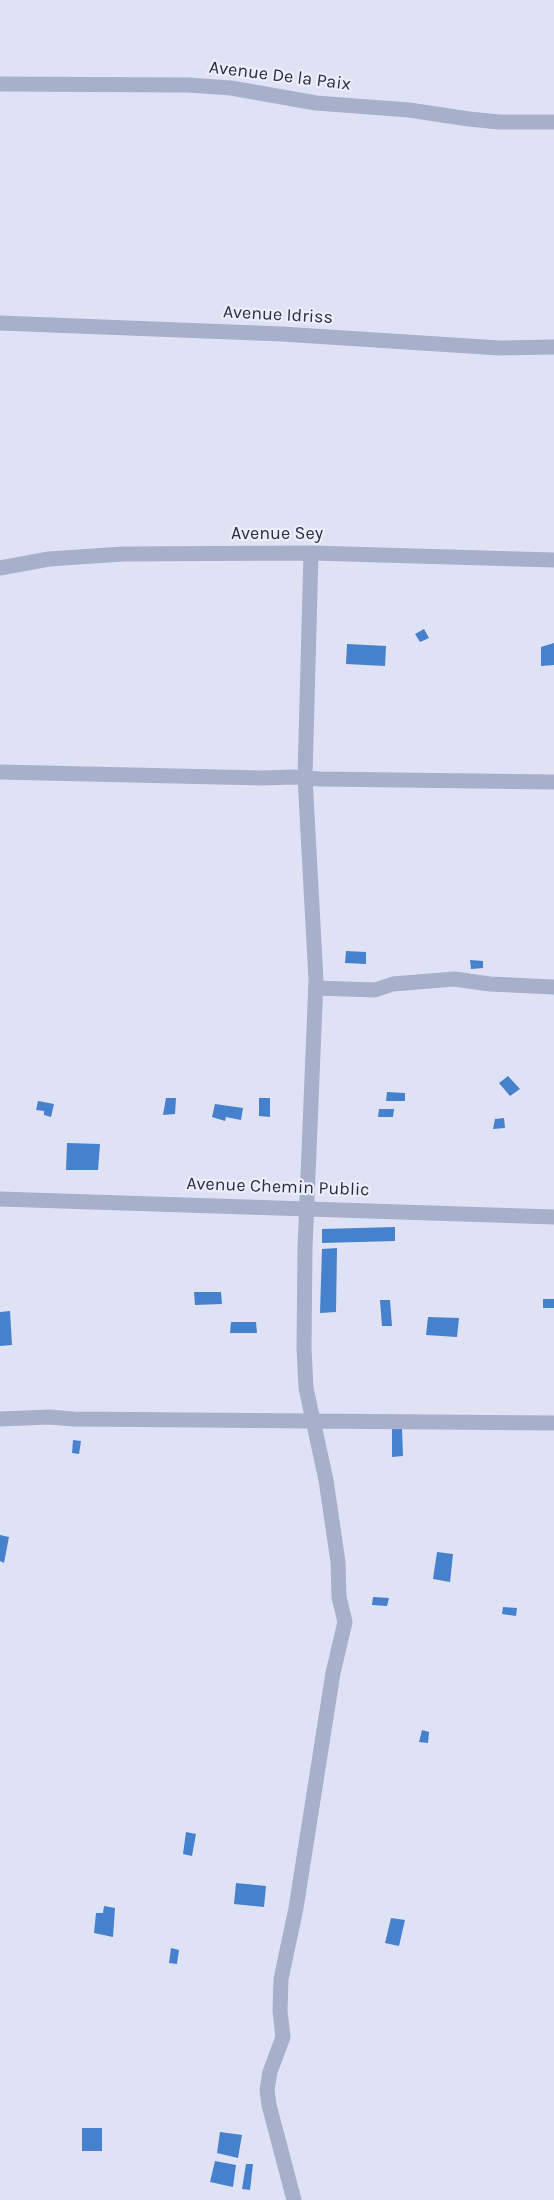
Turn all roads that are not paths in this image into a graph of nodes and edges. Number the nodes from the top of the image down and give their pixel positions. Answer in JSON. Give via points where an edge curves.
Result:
{"nodes":[{"id":1,"x":0,"y":84,"type":"edge"},
{"id":2,"x":554,"y":122,"type":"edge"},
{"id":3,"x":0,"y":323,"type":"edge"},
{"id":4,"x":554,"y":347,"type":"edge"},
{"id":5,"x":311,"y":554,"type":"junction"},
{"id":6,"x":554,"y":560,"type":"edge"},
{"id":7,"x":0,"y":568,"type":"edge"},
{"id":8,"x":0,"y":771,"type":"edge"},
{"id":9,"x":304,"y":777,"type":"junction"},
{"id":10,"x":554,"y":782,"type":"edge"},
{"id":11,"x":554,"y":987,"type":"edge"},
{"id":12,"x":316,"y":988,"type":"junction"},
{"id":13,"x":0,"y":1199,"type":"edge"},
{"id":14,"x":308,"y":1208,"type":"junction"},
{"id":15,"x":554,"y":1217,"type":"edge"},
{"id":16,"x":0,"y":1419,"type":"edge"},
{"id":17,"x":312,"y":1419,"type":"junction"},
{"id":18,"x":554,"y":1423,"type":"edge"},
{"id":19,"x":294,"y":2200,"type":"edge"}],
"edges":[{"from":1,"to":2,"type":"street","name":"Avenue De la Paix","via":[[188,85],[469,119]]},
{"from":3,"to":4,"type":"street","name":"Avenue Idriss","via":[[282,334],[500,348]]},
{"from":5,"to":6,"type":"street","name":"Avenue Sey"},
{"from":5,"to":7,"type":"street","name":"Avenue Sey","via":[[123,554],[49,559]]},
{"from":5,"to":9,"type":"street"},
{"from":8,"to":9,"type":"street"},
{"from":9,"to":10,"type":"street"},
{"from":9,"to":12,"type":"street"},
{"from":11,"to":12,"type":"street","via":[[454,979],[393,984],[375,990]]},
{"from":12,"to":14,"type":"street"},
{"from":13,"to":14,"type":"street","name":"Avenue Chemin Public"},
{"from":14,"to":15,"type":"street","name":"Avenue Chemin Public"},
{"from":14,"to":17,"type":"street","via":[[304,1348]]},
{"from":16,"to":17,"type":"street"},
{"from":17,"to":18,"type":"street"},
{"from":17,"to":19,"type":"street","via":[[328,1491],[345,1622],[281,1979],[283,2037],[267,2090]]}]}
